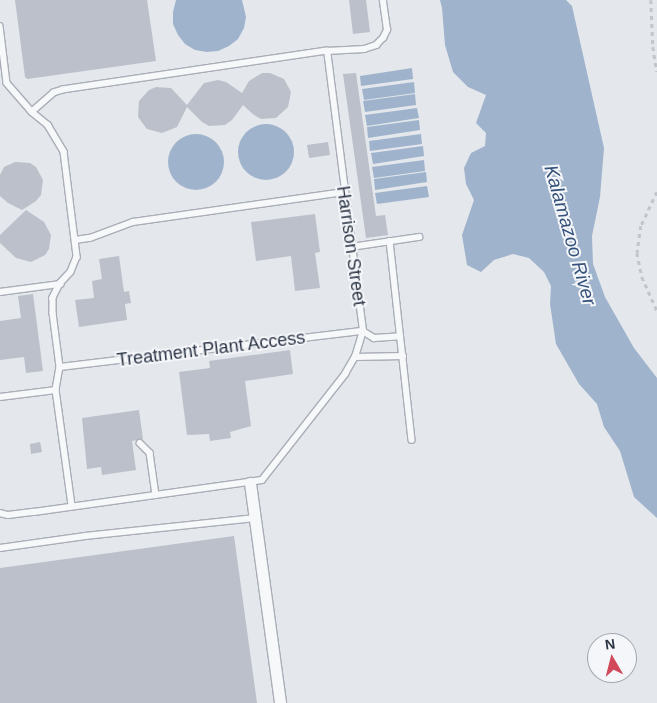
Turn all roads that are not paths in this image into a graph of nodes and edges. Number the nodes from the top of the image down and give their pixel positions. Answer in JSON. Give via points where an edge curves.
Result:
{"nodes":[{"id":1,"x":384,"y":0,"type":"edge"},
{"id":2,"x":0,"y":26,"type":"edge"},
{"id":3,"x":327,"y":51,"type":"junction"},
{"id":4,"x":3,"y":77,"type":"edge"},
{"id":5,"x":32,"y":112,"type":"junction"},
{"id":6,"x":344,"y":192,"type":"junction"},
{"id":7,"x":419,"y":237,"type":"dead end"},
{"id":8,"x":75,"y":240,"type":"junction"},
{"id":9,"x":390,"y":241,"type":"junction"},
{"id":10,"x":351,"y":247,"type":"junction"},
{"id":11,"x":60,"y":284,"type":"junction"},
{"id":12,"x":0,"y":292,"type":"edge"},
{"id":13,"x":363,"y":331,"type":"junction"},
{"id":14,"x":400,"y":336,"type":"junction"},
{"id":15,"x":403,"y":356,"type":"junction"},
{"id":16,"x":355,"y":357,"type":"junction"},
{"id":17,"x":60,"y":367,"type":"junction"},
{"id":18,"x":56,"y":390,"type":"junction"},
{"id":19,"x":0,"y":397,"type":"edge"},
{"id":20,"x":412,"y":440,"type":"dead end"},
{"id":21,"x":140,"y":443,"type":"dead end"},
{"id":22,"x":250,"y":483,"type":"junction"},
{"id":23,"x":156,"y":495,"type":"junction"},
{"id":24,"x":72,"y":506,"type":"junction"},
{"id":25,"x":0,"y":513,"type":"edge"},
{"id":26,"x":254,"y":518,"type":"junction"},
{"id":27,"x":0,"y":548,"type":"edge"},
{"id":28,"x":280,"y":703,"type":"edge"}],
"edges":[{"from":1,"to":3,"type":"lane","via":[[387,30],[376,45],[364,49]]},
{"from":2,"to":4,"type":"lane"},
{"from":3,"to":5,"type":"lane","via":[[63,90],[54,93]]},
{"from":3,"to":6,"type":"lane","name":"Harrison Street"},
{"from":4,"to":5,"type":"lane"},
{"from":5,"to":8,"type":"lane","via":[[48,125],[64,152]]},
{"from":6,"to":8,"type":"lane","via":[[133,222],[90,238]]},
{"from":6,"to":10,"type":"lane","name":"Harrison Street"},
{"from":7,"to":9,"type":"lane"},
{"from":8,"to":11,"type":"lane","via":[[78,257]]},
{"from":9,"to":10,"type":"lane"},
{"from":9,"to":14,"type":"lane"},
{"from":10,"to":13,"type":"lane","name":"Harrison Street"},
{"from":11,"to":12,"type":"lane"},
{"from":11,"to":17,"type":"lane","via":[[53,298],[53,313]]},
{"from":13,"to":14,"type":"lane","via":[[374,338]]},
{"from":13,"to":16,"type":"lane","name":"Harrison Street"},
{"from":13,"to":17,"type":"lane","name":"Treatment Plant Access"},
{"from":14,"to":15,"type":"lane"},
{"from":15,"to":16,"type":"lane"},
{"from":15,"to":20,"type":"lane"},
{"from":16,"to":22,"type":"lane","name":"Harrison Street","via":[[262,480]]},
{"from":17,"to":18,"type":"lane"},
{"from":18,"to":19,"type":"lane"},
{"from":18,"to":24,"type":"lane"},
{"from":21,"to":23,"type":"lane","via":[[150,453]]},
{"from":22,"to":23,"type":"lane"},
{"from":22,"to":26,"type":"street"},
{"from":23,"to":24,"type":"lane"},
{"from":24,"to":25,"type":"lane","via":[[8,515]]},
{"from":26,"to":27,"type":"lane"},
{"from":26,"to":28,"type":"street"}]}
